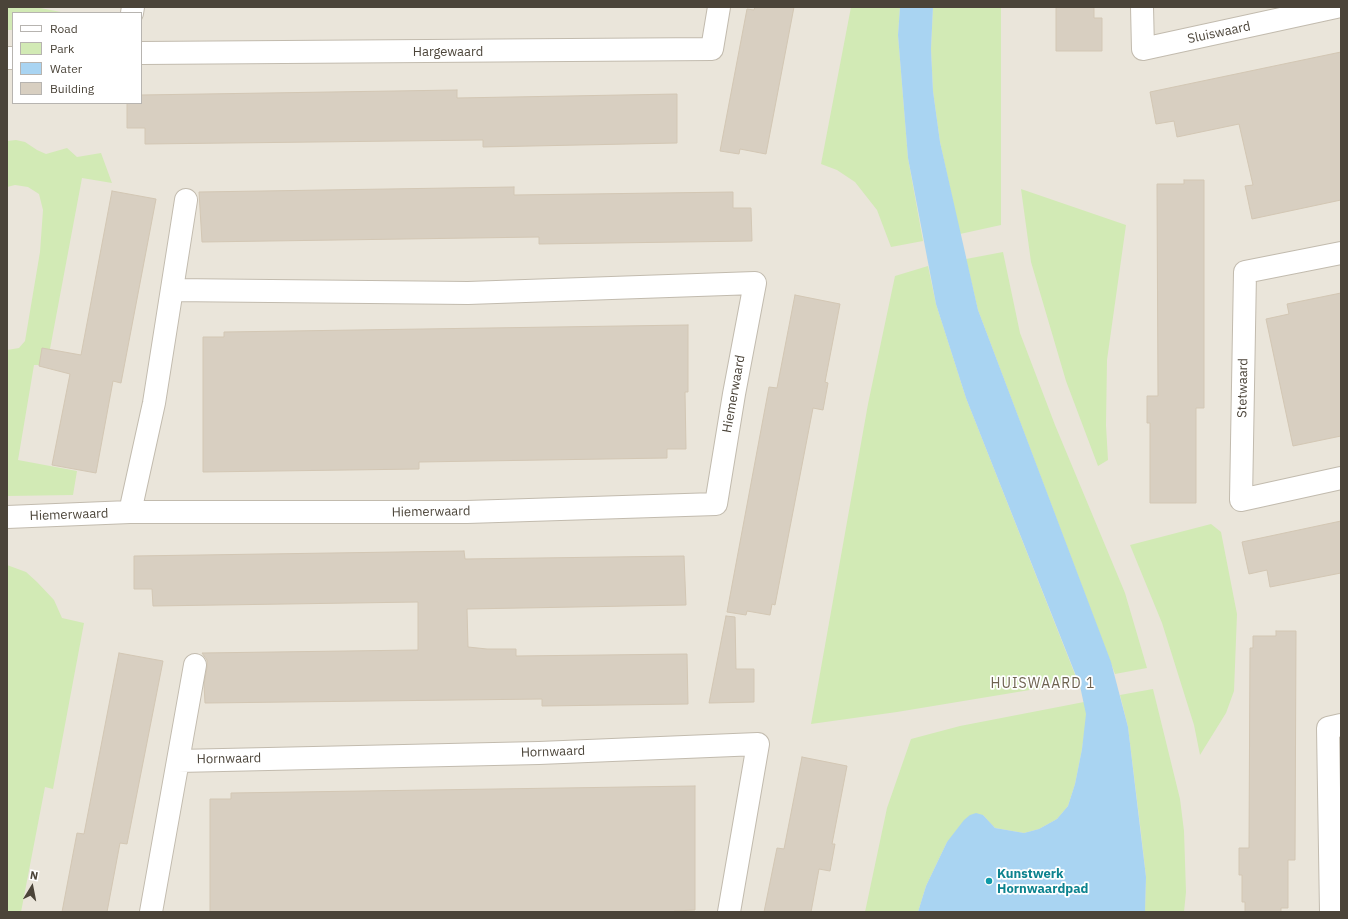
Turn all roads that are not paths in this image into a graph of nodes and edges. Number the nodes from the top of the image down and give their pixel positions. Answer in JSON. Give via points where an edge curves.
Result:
{"nodes":[{"id":1,"x":719,"y":7,"type":"edge"},
{"id":2,"x":1142,"y":7,"type":"edge"},
{"id":3,"x":1336,"y":7,"type":"edge"},
{"id":4,"x":142,"y":53,"type":"edge"},
{"id":5,"x":186,"y":200,"type":"dead end"},
{"id":6,"x":1341,"y":253,"type":"edge"},
{"id":7,"x":172,"y":290,"type":"junction"},
{"id":8,"x":1341,"y":478,"type":"edge"},
{"id":9,"x":130,"y":512,"type":"junction"},
{"id":10,"x":7,"y":517,"type":"edge"},
{"id":11,"x":195,"y":665,"type":"dead end"},
{"id":12,"x":1341,"y":726,"type":"edge"},
{"id":13,"x":178,"y":761,"type":"junction"},
{"id":14,"x":151,"y":912,"type":"edge"},
{"id":15,"x":728,"y":912,"type":"edge"},
{"id":16,"x":1331,"y":912,"type":"edge"}],
"edges":[{"from":1,"to":4,"type":"street","name":"Hargewaard","via":[[712,49]]},
{"from":2,"to":3,"type":"street","name":"Sluiswaard","via":[[1143,49]]},
{"from":5,"to":7,"type":"street"},
{"from":6,"to":8,"type":"street","name":"Stetwaard","via":[[1245,272],[1241,500]]},
{"from":7,"to":9,"type":"street","via":[[154,402]]},
{"from":7,"to":9,"type":"street","name":"Hiemerwaard","via":[[468,293],[755,282],[716,504],[423,512]]},
{"from":9,"to":10,"type":"street","name":"Hiemerwaard"},
{"from":11,"to":13,"type":"street","name":"Hornwaard"},
{"from":12,"to":16,"type":"street","via":[[1328,728]]},
{"from":13,"to":14,"type":"street","name":"Hornwaard"},
{"from":13,"to":15,"type":"street","name":"Hornwaard","via":[[540,753],[758,744]]}]}
